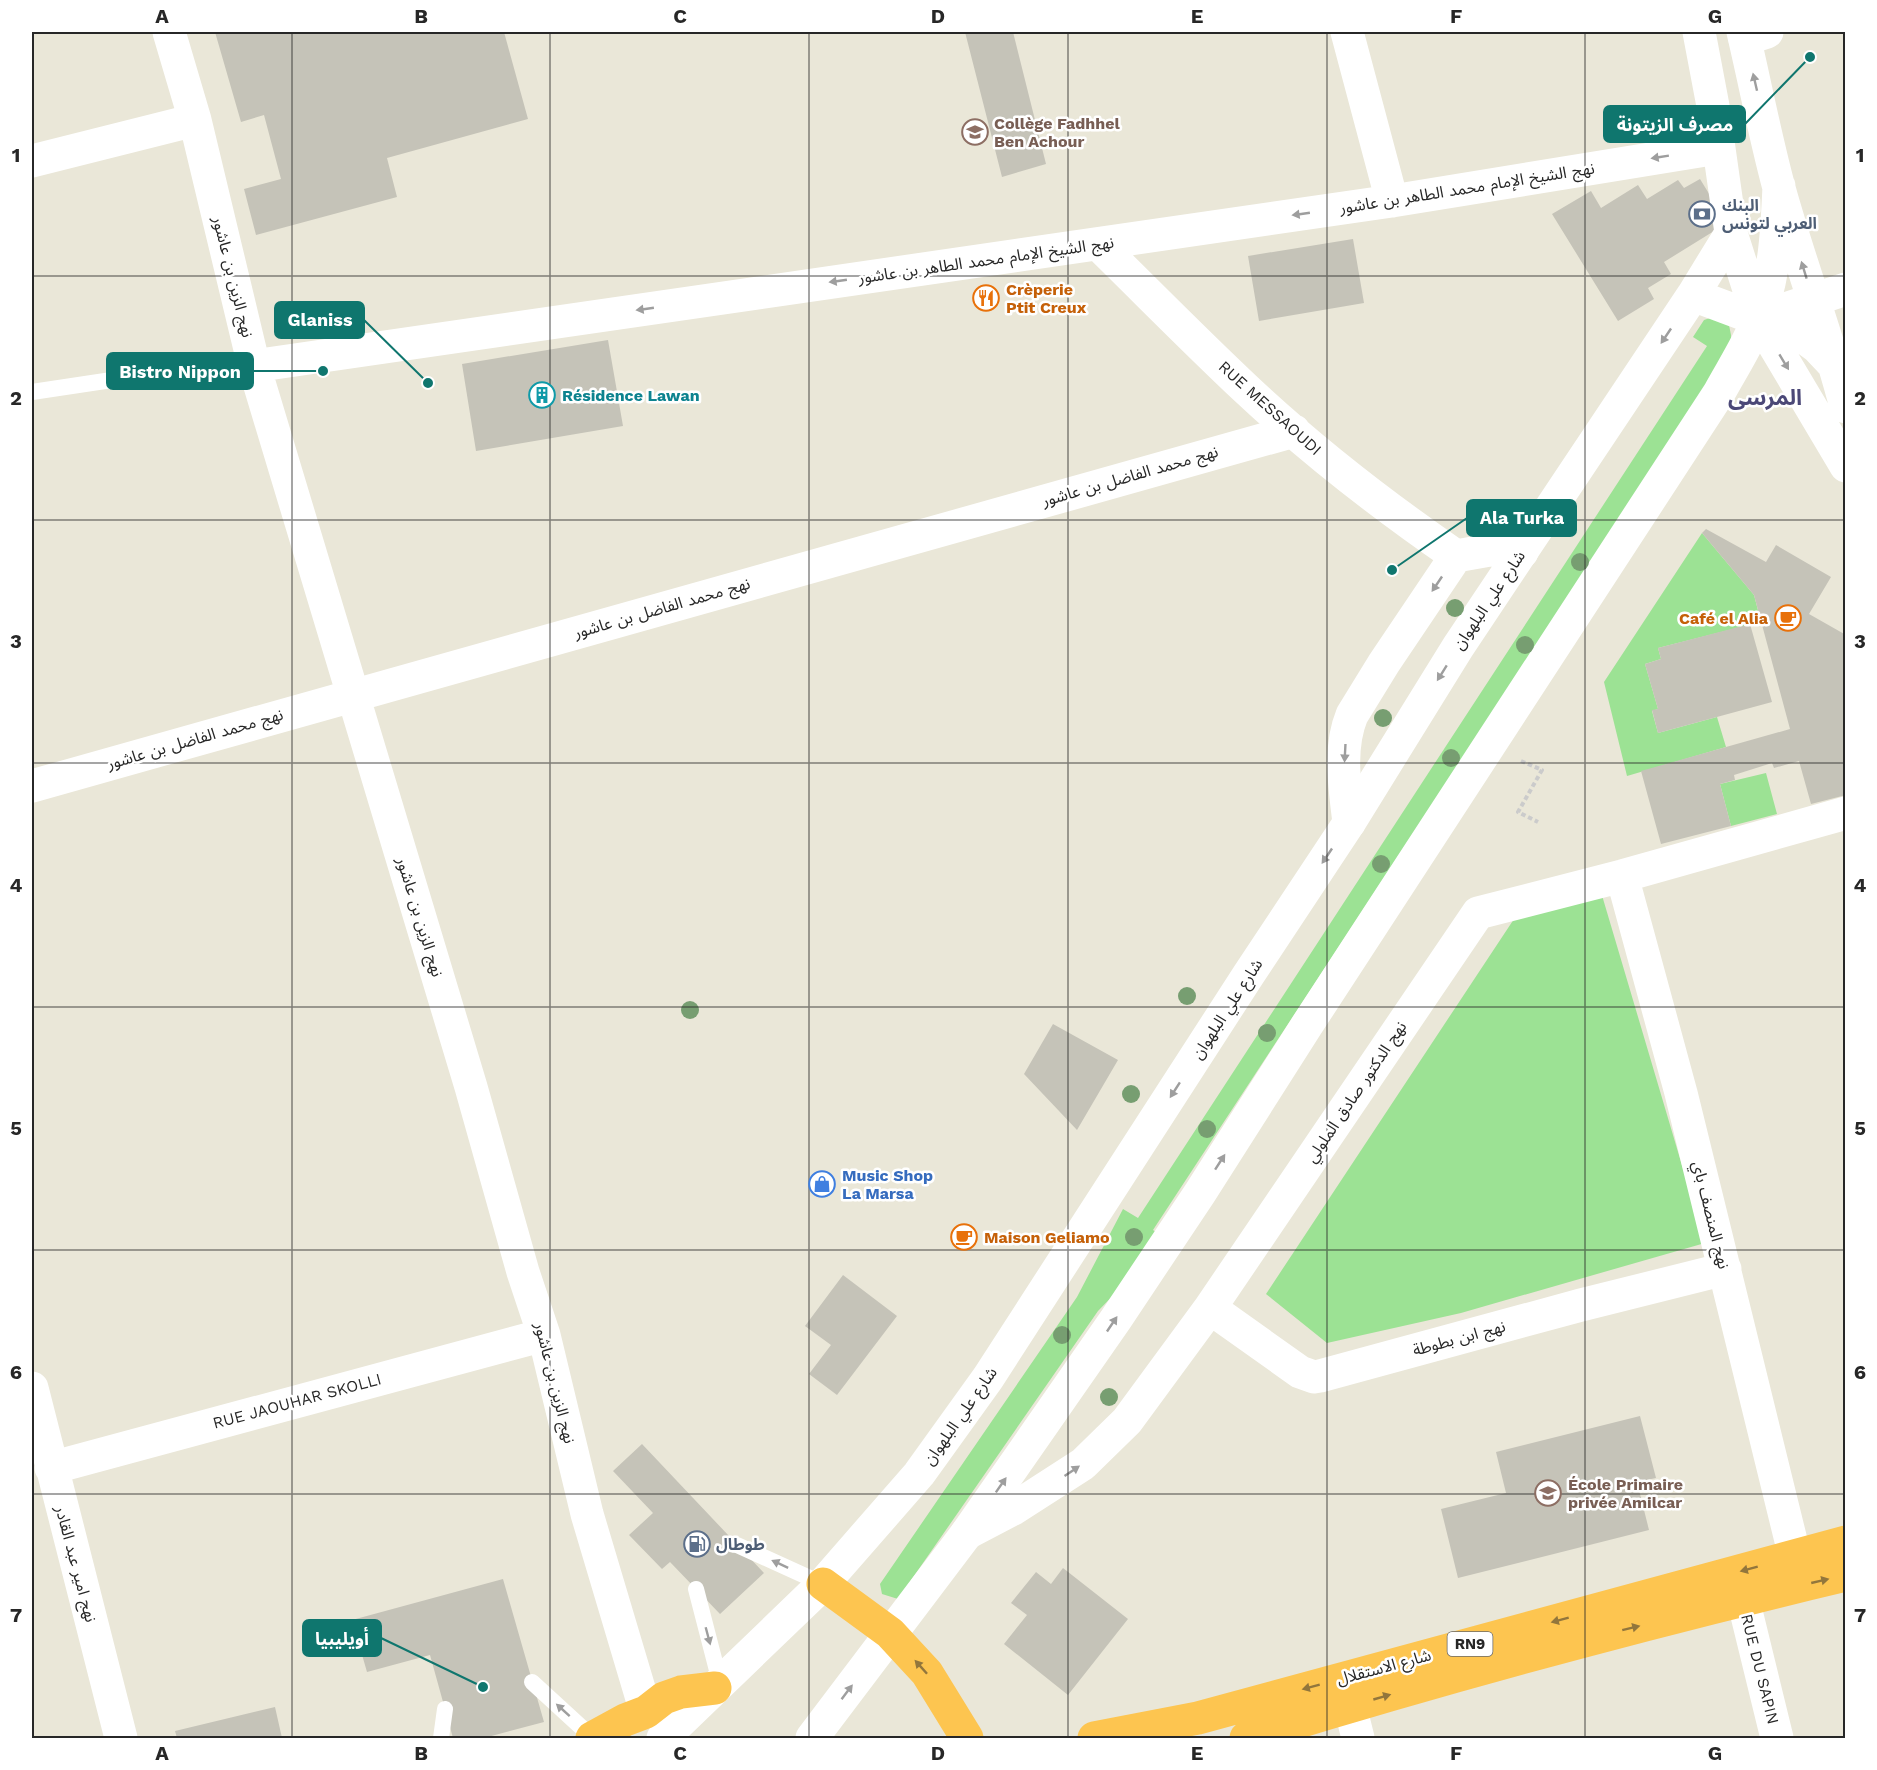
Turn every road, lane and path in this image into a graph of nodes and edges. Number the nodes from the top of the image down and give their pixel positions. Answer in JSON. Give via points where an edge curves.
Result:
{"nodes":[{"id":1,"x":169,"y":32,"type":"edge"},
{"id":2,"x":1347,"y":32,"type":"edge"},
{"id":3,"x":1699,"y":32,"type":"edge"},
{"id":4,"x":1752,"y":34,"type":"edge"},
{"id":5,"x":195,"y":120,"type":"junction"},
{"id":6,"x":1718,"y":148,"type":"junction"},
{"id":7,"x":32,"y":161,"type":"edge"},
{"id":8,"x":1779,"y":186,"type":"junction"},
{"id":9,"x":1392,"y":201,"type":"junction"},
{"id":10,"x":1731,"y":233,"type":"junction"},
{"id":11,"x":1098,"y":243,"type":"junction"},
{"id":12,"x":1845,"y":289,"type":"edge"},
{"id":13,"x":1694,"y":295,"type":"junction"},
{"id":14,"x":1813,"y":301,"type":"junction"},
{"id":15,"x":1758,"y":318,"type":"junction"},
{"id":16,"x":254,"y":366,"type":"junction"},
{"id":17,"x":1835,"y":366,"type":"junction"},
{"id":18,"x":145,"y":375,"type":"dead end"},
{"id":19,"x":32,"y":392,"type":"edge"},
{"id":20,"x":1845,"y":407,"type":"edge"},
{"id":21,"x":1294,"y":431,"type":"junction"},
{"id":22,"x":1845,"y":466,"type":"edge"},
{"id":23,"x":1522,"y":552,"type":"junction"},
{"id":24,"x":1456,"y":556,"type":"junction"},
{"id":25,"x":353,"y":694,"type":"junction"},
{"id":26,"x":1488,"y":747,"type":"junction"},
{"id":27,"x":32,"y":786,"type":"edge"},
{"id":28,"x":1845,"y":813,"type":"edge"},
{"id":29,"x":1538,"y":822,"type":"dead end"},
{"id":30,"x":1349,"y":823,"type":"junction"},
{"id":31,"x":1622,"y":876,"type":"junction"},
{"id":32,"x":1725,"y":1269,"type":"junction"},
{"id":33,"x":1210,"y":1308,"type":"junction"},
{"id":34,"x":544,"y":1335,"type":"junction"},
{"id":35,"x":32,"y":1388,"type":"edge"},
{"id":36,"x":51,"y":1468,"type":"junction"},
{"id":37,"x":967,"y":1533,"type":"junction"},
{"id":38,"x":1845,"y":1542,"type":"edge"},
{"id":39,"x":737,"y":1545,"type":"dead end"},
{"id":40,"x":1795,"y":1557,"type":"junction"},
{"id":41,"x":1845,"y":1575,"type":"edge"},
{"id":42,"x":823,"y":1584,"type":"junction"},
{"id":43,"x":696,"y":1589,"type":"dead end"},
{"id":44,"x":1743,"y":1599,"type":"junction"},
{"id":45,"x":890,"y":1634,"type":"junction"},
{"id":46,"x":532,"y":1682,"type":"dead end"},
{"id":47,"x":718,"y":1685,"type":"junction"},
{"id":48,"x":1350,"y":1706,"type":"junction"},
{"id":49,"x":445,"y":1709,"type":"dead end"},
{"id":50,"x":655,"y":1725,"type":"edge"},
{"id":51,"x":121,"y":1738,"type":"edge"},
{"id":52,"x":441,"y":1738,"type":"edge"},
{"id":53,"x":593,"y":1738,"type":"edge"},
{"id":54,"x":812,"y":1738,"type":"edge"},
{"id":55,"x":967,"y":1738,"type":"edge"},
{"id":56,"x":1094,"y":1738,"type":"edge"},
{"id":57,"x":1246,"y":1738,"type":"edge"},
{"id":58,"x":1358,"y":1738,"type":"edge"},
{"id":59,"x":1777,"y":1738,"type":"edge"}],
"edges":[{"from":1,"to":5,"type":"street","name":"نهج الزين بن عاشور"},
{"from":2,"to":9,"type":"street"},
{"from":3,"to":6,"type":"street"},
{"from":8,"to":4,"type":"street","one_way":true},
{"from":5,"to":7,"type":"street"},
{"from":5,"to":16,"type":"street","name":"نهج الزين بن عاشور"},
{"from":6,"to":9,"type":"street","name":"نهج الشيخ الإمام محمد الطاهر بن عاشور","one_way":true},
{"from":6,"to":10,"type":"street"},
{"from":14,"to":8,"type":"street","one_way":true},
{"from":8,"to":15,"type":"street","via":[[1773,267]]},
{"from":9,"to":11,"type":"street","name":"نهج الشيخ الإمام محمد الطاهر بن عاشور","one_way":true},
{"from":10,"to":13,"type":"street","name":"شارع علي البلهوان"},
{"from":10,"to":15,"type":"street"},
{"from":11,"to":16,"type":"street","name":"نهج الشيخ الإمام محمد الطاهر بن عاشور","one_way":true},
{"from":11,"to":21,"type":"street","name":"RUE MESSAOUDI"},
{"from":12,"to":14,"type":"street"},
{"from":13,"to":15,"type":"street"},
{"from":13,"to":23,"type":"street","name":"شارع علي البلهوان","one_way":true},
{"from":14,"to":15,"type":"street"},
{"from":14,"to":17,"type":"street"},
{"from":15,"to":17,"type":"street","via":[[1802,336]]},
{"from":15,"to":22,"type":"street","one_way":true},
{"from":15,"to":26,"type":"street","via":[[1719,393]]},
{"from":16,"to":25,"type":"street","name":"نهج الزين بن عاشور"},
{"from":17,"to":20,"type":"street"},
{"from":18,"to":19,"type":"lane"},
{"from":21,"to":24,"type":"street","name":"RUE MESSAOUDI"},
{"from":21,"to":25,"type":"street","name":"نهج محمد الفاضل بن عاشور"},
{"from":23,"to":24,"type":"street","via":[[1490,550]]},
{"from":23,"to":30,"type":"street","name":"شارع علي البلهوان","one_way":true},
{"from":24,"to":30,"type":"street","one_way":true,"via":[[1352,715],[1344,757]]},
{"from":25,"to":27,"type":"street","name":"نهج محمد الفاضل بن عاشور"},
{"from":25,"to":34,"type":"street","name":"نهج الزين بن عاشور"},
{"from":26,"to":29,"type":"path","via":[[1542,770],[1518,812]]},
{"from":37,"to":26,"type":"street","one_way":true,"via":[[1200,1193]]},
{"from":28,"to":31,"type":"street","name":"نهج الدكتور صادق الملولي"},
{"from":30,"to":42,"type":"street","name":"شارع علي البلهوان","one_way":true,"via":[[988,1378],[919,1474]]},
{"from":31,"to":32,"type":"street","name":"نهج المنصف باي"},
{"from":31,"to":33,"type":"street","name":"نهج الدكتور صادق الملولي","via":[[1478,913]]},
{"from":32,"to":33,"type":"street","name":"نهج ابن بطوطة","via":[[1314,1377],[1300,1372]]},
{"from":32,"to":40,"type":"street","name":"نهج المنصف باي"},
{"from":37,"to":33,"type":"street","name":"نهج الدكتور صادق الملولي","one_way":true,"via":[[1052,1485],[1103,1446]]},
{"from":34,"to":36,"type":"street","name":"RUE JAOUHAR SKOLLI"},
{"from":34,"to":50,"type":"street","name":"نهج الزين بن عاشور","via":[[588,1514]]},
{"from":35,"to":36,"type":"street","name":"نهج امير عبد القادر"},
{"from":36,"to":51,"type":"street","name":"نهج امير عبد القادر"},
{"from":37,"to":45,"type":"street"},
{"from":38,"to":40,"type":"highway","name":"شارع الاستقلال","number":"RN9"},
{"from":42,"to":39,"type":"lane","one_way":true},
{"from":40,"to":56,"type":"highway","name":"شارع الاستقلال","number":"RN9","one_way":true,"via":[[1198,1718]]},
{"from":44,"to":41,"type":"highway","name":"شارع الاستقلال","number":"RN9","one_way":true},
{"from":42,"to":45,"type":"highway"},
{"from":42,"to":47,"type":"street","name":"شارع علي البلهوان"},
{"from":43,"to":47,"type":"lane","one_way":true},
{"from":48,"to":44,"type":"highway","name":"شارع الاستقلال","number":"RN9","one_way":true},
{"from":44,"to":59,"type":"street","name":"RUE DU SAPIN"},
{"from":54,"to":45,"type":"street","one_way":true},
{"from":55,"to":45,"type":"highway","one_way":true,"via":[[927,1673]]},
{"from":53,"to":46,"type":"lane","one_way":true},
{"from":47,"to":50,"type":"highway","via":[[664,1698]]},
{"from":48,"to":57,"type":"highway","name":"شارع الاستقلال","number":"RN9"},
{"from":48,"to":58,"type":"street"},
{"from":49,"to":52,"type":"lane"},
{"from":50,"to":53,"type":"highway","via":[[624,1720]]}]}
